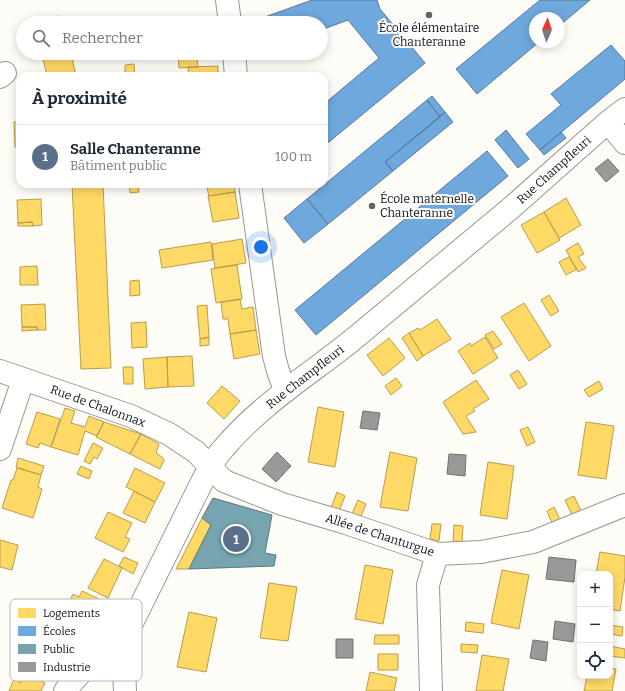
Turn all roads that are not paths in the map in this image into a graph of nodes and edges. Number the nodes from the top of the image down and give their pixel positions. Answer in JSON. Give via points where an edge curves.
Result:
{"nodes":[{"id":1,"x":227,"y":0,"type":"edge"},
{"id":2,"x":229,"y":16,"type":"edge"},
{"id":3,"x":235,"y":60,"type":"edge"},
{"id":4,"x":236,"y":72,"type":"edge"},
{"id":5,"x":617,"y":116,"type":"edge"},
{"id":6,"x":625,"y":142,"type":"edge"},
{"id":7,"x":251,"y":188,"type":"edge"},
{"id":8,"x":0,"y":371,"type":"edge"},
{"id":9,"x":23,"y":380,"type":"junction"},
{"id":10,"x":285,"y":390,"type":"junction"},
{"id":11,"x":0,"y":448,"type":"edge"},
{"id":12,"x":211,"y":466,"type":"junction"},
{"id":13,"x":625,"y":505,"type":"edge"},
{"id":14,"x":437,"y":554,"type":"junction"},
{"id":15,"x":142,"y":602,"type":"edge"},
{"id":16,"x":73,"y":681,"type":"edge"},
{"id":17,"x":125,"y":681,"type":"edge"},
{"id":18,"x":65,"y":691,"type":"edge"},
{"id":19,"x":125,"y":691,"type":"edge"},
{"id":20,"x":431,"y":691,"type":"edge"}],
"edges":[{"from":1,"to":2,"type":"street"},
{"from":3,"to":4,"type":"street"},
{"from":5,"to":6,"type":"street"},
{"from":5,"to":10,"type":"street","name":"Rue Champfleuri","via":[[350,342]]},
{"from":7,"to":10,"type":"street","via":[[274,356]]},
{"from":8,"to":9,"type":"street","name":"Rue de Chalonnax"},
{"from":9,"to":11,"type":"street"},
{"from":9,"to":12,"type":"street","name":"Rue de Chalonnax","via":[[131,416],[169,434],[196,452]]},
{"from":10,"to":12,"type":"street","name":"Rue Champfleuri","via":[[253,418],[223,449]]},
{"from":12,"to":14,"type":"street","name":"Allée de Chanturgue","via":[[224,481],[282,504]]},
{"from":12,"to":15,"type":"street","name":"Rue Champfleuri"},
{"from":13,"to":14,"type":"street","name":"Allée de Chanturgue","via":[[533,542],[481,552]]},
{"from":14,"to":20,"type":"street","via":[[428,585]]},
{"from":16,"to":18,"type":"street"},
{"from":17,"to":19,"type":"street","name":"Rue Champfleuri"}]}
